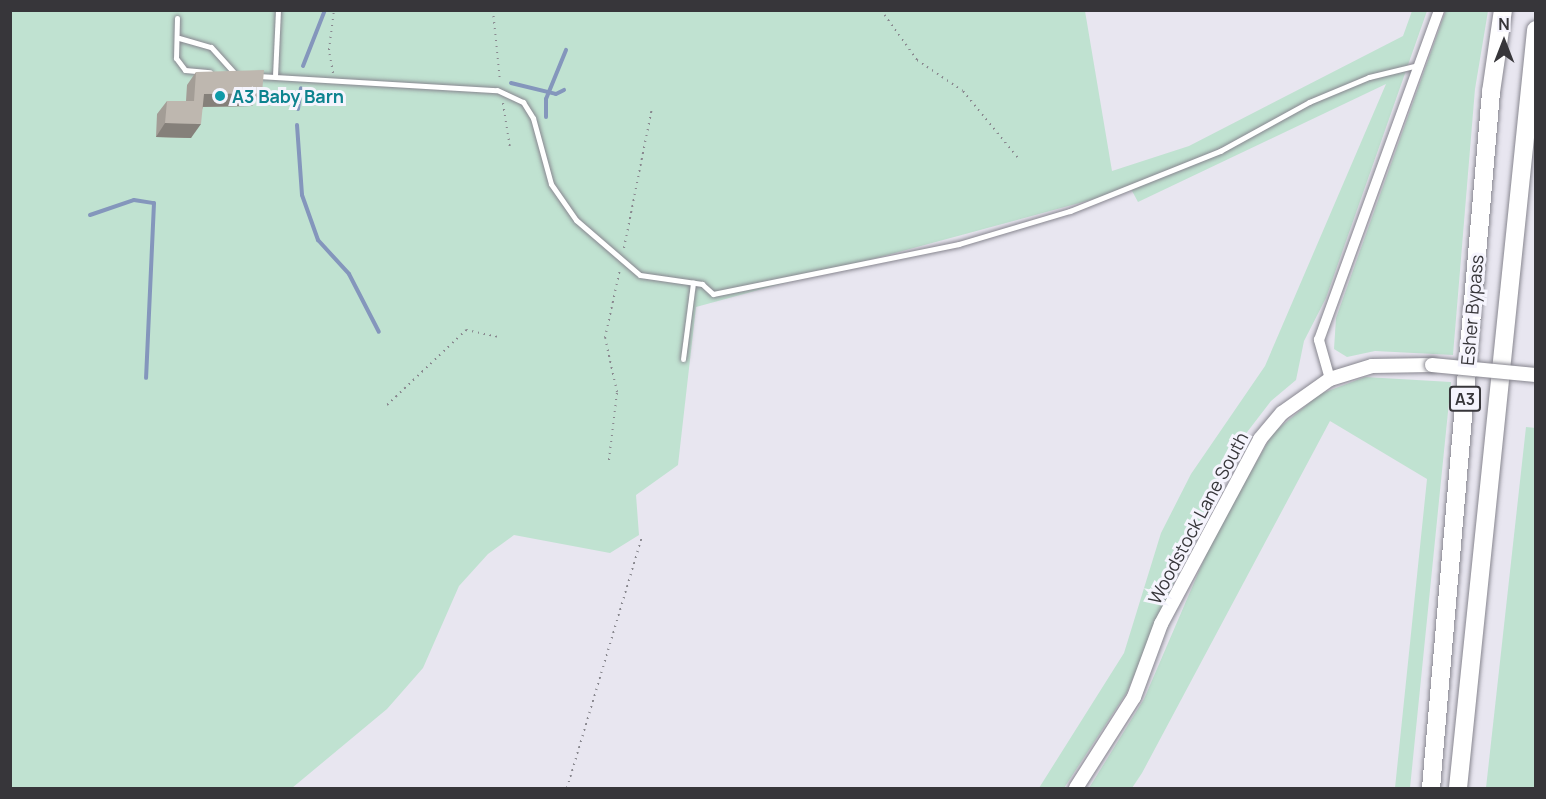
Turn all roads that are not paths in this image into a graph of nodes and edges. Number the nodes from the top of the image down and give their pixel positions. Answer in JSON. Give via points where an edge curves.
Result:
{"nodes":[{"id":1,"x":278,"y":10,"type":"edge"},
{"id":2,"x":1439,"y":10,"type":"edge"},
{"id":3,"x":1503,"y":10,"type":"edge"},
{"id":4,"x":177,"y":18,"type":"dead end"},
{"id":5,"x":1536,"y":30,"type":"edge"},
{"id":6,"x":179,"y":38,"type":"junction"},
{"id":7,"x":1421,"y":65,"type":"junction"},
{"id":8,"x":215,"y":73,"type":"edge"},
{"id":9,"x":226,"y":74,"type":"edge"},
{"id":10,"x":236,"y":75,"type":"junction"},
{"id":11,"x":275,"y":76,"type":"junction"},
{"id":12,"x":693,"y":283,"type":"junction"},
{"id":13,"x":683,"y":359,"type":"dead end"},
{"id":14,"x":1536,"y":375,"type":"edge"},
{"id":15,"x":1330,"y":379,"type":"junction"},
{"id":16,"x":1076,"y":789,"type":"edge"},
{"id":17,"x":1431,"y":789,"type":"edge"},
{"id":18,"x":1458,"y":789,"type":"edge"}],
"edges":[{"from":1,"to":11,"type":"lane"},
{"from":2,"to":7,"type":"street"},
{"from":3,"to":17,"type":"highway","name":"Esher Bypass","number":"A3","via":[[1491,92]]},
{"from":4,"to":6,"type":"lane"},
{"from":5,"to":18,"type":"highway","name":"Esher Bypass","number":"A3"},
{"from":6,"to":8,"type":"lane","via":[[177,58],[185,70]]},
{"from":6,"to":10,"type":"lane","via":[[211,47]]},
{"from":7,"to":12,"type":"lane","via":[[1369,77],[1309,102],[1210,156],[1070,211],[958,244],[722,294]]},
{"from":7,"to":15,"type":"street","via":[[1319,340]]},
{"from":9,"to":10,"type":"lane"},
{"from":10,"to":11,"type":"lane"},
{"from":11,"to":12,"type":"lane","via":[[496,90],[523,102],[533,118],[551,184],[576,220],[621,263],[640,275]]},
{"from":12,"to":13,"type":"lane"},
{"from":14,"to":15,"type":"street","name":"Woodstock Lane South","bridge":true,"via":[[1432,365],[1372,366]]},
{"from":15,"to":16,"type":"street","name":"Woodstock Lane South","via":[[1282,413],[1242,466],[1161,624],[1134,698]]}]}
